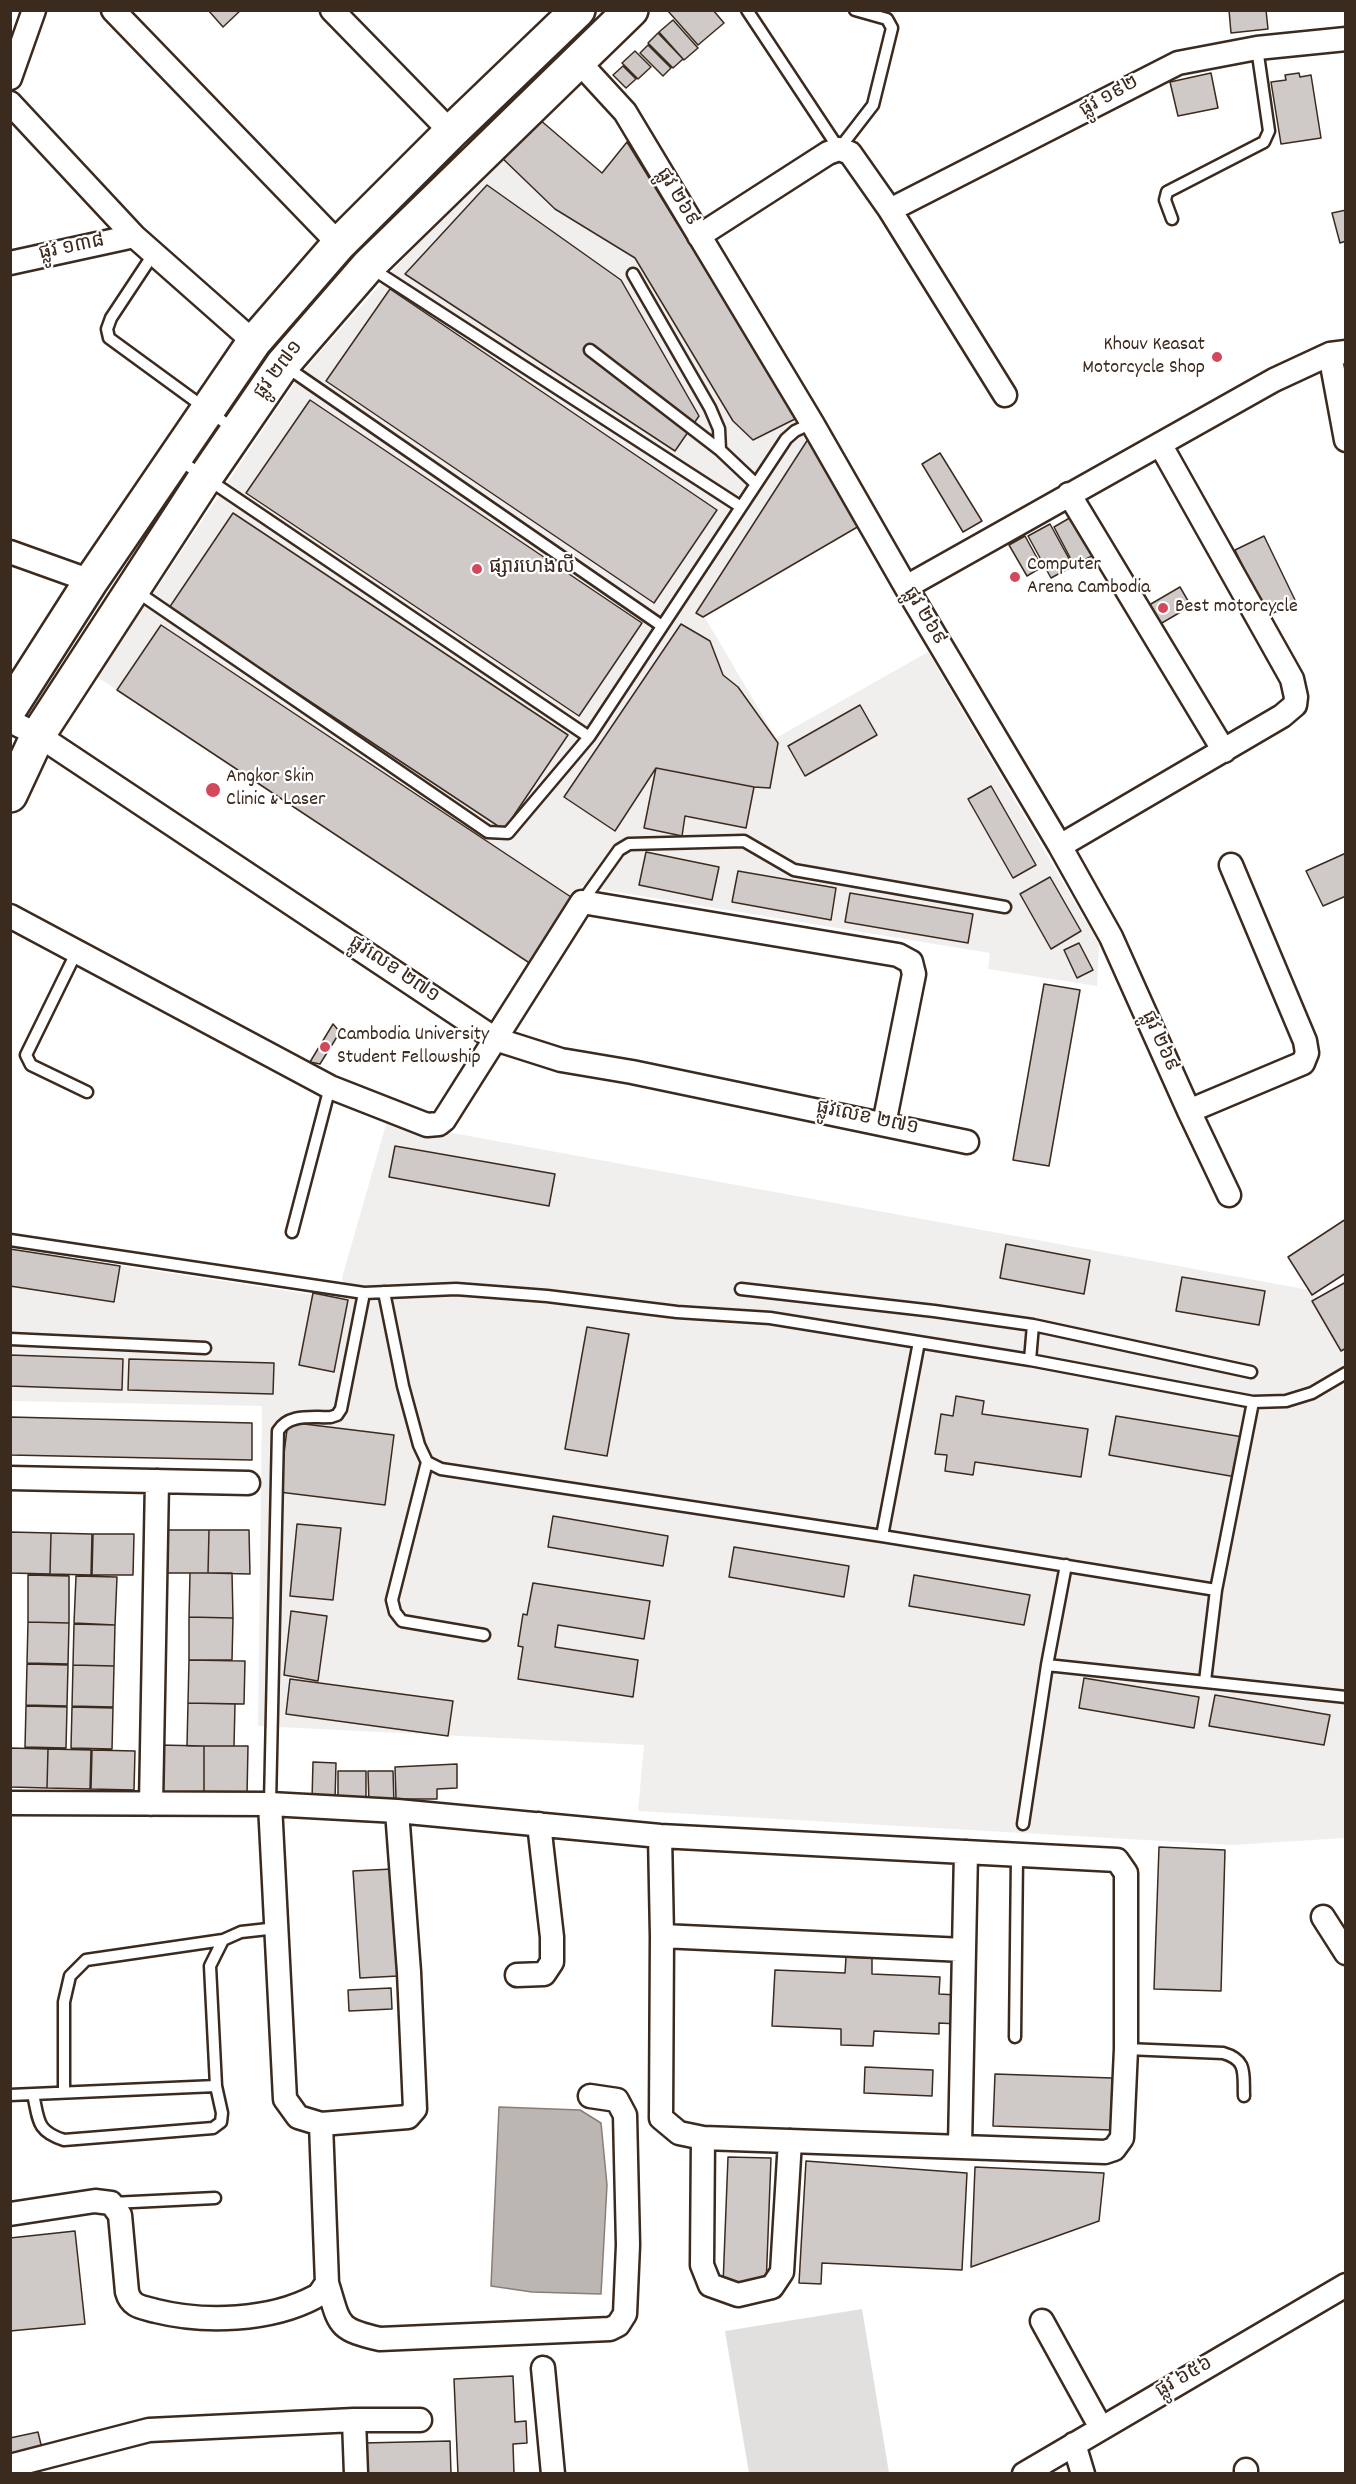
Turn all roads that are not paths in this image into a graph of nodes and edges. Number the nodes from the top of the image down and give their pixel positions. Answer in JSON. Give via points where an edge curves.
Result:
{"nodes":[{"id":1,"x":34,"y":10,"type":"edge"},
{"id":2,"x":114,"y":10,"type":"edge"},
{"id":3,"x":332,"y":10,"type":"edge"},
{"id":4,"x":578,"y":10,"type":"edge"},
{"id":5,"x":631,"y":10,"type":"edge"},
{"id":6,"x":747,"y":10,"type":"edge"},
{"id":7,"x":855,"y":10,"type":"edge"},
{"id":8,"x":1346,"y":39,"type":"edge"},
{"id":9,"x":1257,"y":48,"type":"junction"},
{"id":10,"x":579,"y":62,"type":"junction"},
{"id":11,"x":10,"y":78,"type":"edge"},
{"id":12,"x":10,"y":103,"type":"edge"},
{"id":13,"x":451,"y":132,"type":"junction"},
{"id":14,"x":839,"y":149,"type":"junction"},
{"id":15,"x":890,"y":210,"type":"junction"},
{"id":16,"x":1172,"y":219,"type":"dead end"},
{"id":17,"x":134,"y":236,"type":"junction"},
{"id":18,"x":699,"y":236,"type":"junction"},
{"id":19,"x":339,"y":244,"type":"junction"},
{"id":20,"x":154,"y":253,"type":"junction"},
{"id":21,"x":10,"y":263,"type":"edge"},
{"id":22,"x":368,"y":266,"type":"junction"},
{"id":23,"x":633,"y":274,"type":"dead end"},
{"id":24,"x":254,"y":342,"type":"junction"},
{"id":25,"x":590,"y":350,"type":"dead end"},
{"id":26,"x":1338,"y":353,"type":"edge"},
{"id":27,"x":283,"y":364,"type":"junction"},
{"id":28,"x":1005,"y":394,"type":"dead end"},
{"id":29,"x":207,"y":411,"type":"junction"},
{"id":30,"x":812,"y":423,"type":"junction"},
{"id":31,"x":237,"y":431,"type":"junction"},
{"id":32,"x":1346,"y":440,"type":"edge"},
{"id":33,"x":1160,"y":444,"type":"junction"},
{"id":34,"x":720,"y":450,"type":"junction"},
{"id":35,"x":175,"y":457,"type":"junction"},
{"id":36,"x":205,"y":478,"type":"junction"},
{"id":37,"x":756,"y":484,"type":"junction"},
{"id":38,"x":1070,"y":494,"type":"junction"},
{"id":39,"x":741,"y":507,"type":"junction"},
{"id":40,"x":10,"y":552,"type":"edge"},
{"id":41,"x":91,"y":580,"type":"junction"},
{"id":42,"x":906,"y":587,"type":"junction"},
{"id":43,"x":133,"y":590,"type":"junction"},
{"id":44,"x":662,"y":626,"type":"junction"},
{"id":45,"x":10,"y":708,"type":"edge"},
{"id":46,"x":24,"y":728,"type":"edge"},
{"id":47,"x":589,"y":737,"type":"junction"},
{"id":48,"x":1224,"y":752,"type":"junction"},
{"id":49,"x":10,"y":795,"type":"edge"},
{"id":50,"x":1060,"y":846,"type":"junction"},
{"id":51,"x":1231,"y":865,"type":"dead end"},
{"id":52,"x":582,"y":902,"type":"junction"},
{"id":53,"x":1005,"y":907,"type":"dead end"},
{"id":54,"x":10,"y":916,"type":"edge"},
{"id":55,"x":77,"y":951,"type":"junction"},
{"id":56,"x":495,"y":1039,"type":"junction"},
{"id":57,"x":330,"y":1087,"type":"junction"},
{"id":58,"x":87,"y":1092,"type":"dead end"},
{"id":59,"x":1189,"y":1112,"type":"junction"},
{"id":60,"x":884,"y":1124,"type":"junction"},
{"id":61,"x":967,"y":1142,"type":"dead end"},
{"id":62,"x":1229,"y":1195,"type":"dead end"},
{"id":63,"x":292,"y":1232,"type":"dead end"},
{"id":64,"x":10,"y":1240,"type":"edge"},
{"id":65,"x":741,"y":1289,"type":"dead end"},
{"id":66,"x":384,"y":1292,"type":"junction"},
{"id":67,"x":364,"y":1293,"type":"junction"},
{"id":68,"x":1034,"y":1325,"type":"junction"},
{"id":69,"x":10,"y":1339,"type":"edge"},
{"id":70,"x":919,"y":1342,"type":"junction"},
{"id":71,"x":205,"y":1348,"type":"dead end"},
{"id":72,"x":1030,"y":1360,"type":"junction"},
{"id":73,"x":1251,"y":1372,"type":"dead end"},
{"id":74,"x":1346,"y":1373,"type":"edge"},
{"id":75,"x":1252,"y":1401,"type":"junction"},
{"id":76,"x":426,"y":1462,"type":"junction"},
{"id":77,"x":10,"y":1478,"type":"edge"},
{"id":78,"x":157,"y":1481,"type":"junction"},
{"id":79,"x":248,"y":1484,"type":"dead end"},
{"id":80,"x":882,"y":1536,"type":"junction"},
{"id":81,"x":1066,"y":1565,"type":"junction"},
{"id":82,"x":1216,"y":1590,"type":"junction"},
{"id":83,"x":484,"y":1635,"type":"dead end"},
{"id":84,"x":1047,"y":1665,"type":"junction"},
{"id":85,"x":1205,"y":1681,"type":"junction"},
{"id":86,"x":1346,"y":1697,"type":"edge"},
{"id":87,"x":10,"y":1803,"type":"edge"},
{"id":88,"x":151,"y":1804,"type":"junction"},
{"id":89,"x":270,"y":1804,"type":"junction"},
{"id":90,"x":398,"y":1811,"type":"junction"},
{"id":91,"x":539,"y":1824,"type":"junction"},
{"id":92,"x":1023,"y":1824,"type":"dead end"},
{"id":93,"x":660,"y":1836,"type":"junction"},
{"id":94,"x":966,"y":1852,"type":"junction"},
{"id":95,"x":1017,"y":1856,"type":"junction"},
{"id":96,"x":1323,"y":1917,"type":"dead end"},
{"id":97,"x":277,"y":1928,"type":"junction"},
{"id":98,"x":662,"y":1936,"type":"junction"},
{"id":99,"x":223,"y":1940,"type":"junction"},
{"id":100,"x":964,"y":1950,"type":"junction"},
{"id":101,"x":1346,"y":1953,"type":"edge"},
{"id":102,"x":517,"y":1975,"type":"dead end"},
{"id":103,"x":1015,"y":2037,"type":"dead end"},
{"id":104,"x":1126,"y":2049,"type":"junction"},
{"id":105,"x":216,"y":2086,"type":"junction"},
{"id":106,"x":64,"y":2092,"type":"junction"},
{"id":107,"x":33,"y":2094,"type":"junction"},
{"id":108,"x":10,"y":2096,"type":"edge"},
{"id":109,"x":590,"y":2096,"type":"dead end"},
{"id":110,"x":1244,"y":2096,"type":"dead end"},
{"id":111,"x":321,"y":2124,"type":"junction"},
{"id":112,"x":703,"y":2138,"type":"junction"},
{"id":113,"x":790,"y":2141,"type":"junction"},
{"id":114,"x":960,"y":2146,"type":"junction"},
{"id":115,"x":215,"y":2198,"type":"dead end"},
{"id":116,"x":111,"y":2203,"type":"junction"},
{"id":117,"x":10,"y":2214,"type":"edge"},
{"id":118,"x":327,"y":2283,"type":"junction"},
{"id":119,"x":1346,"y":2285,"type":"edge"},
{"id":120,"x":1042,"y":2321,"type":"dead end"},
{"id":121,"x":543,"y":2368,"type":"dead end"},
{"id":122,"x":354,"y":2420,"type":"junction"},
{"id":123,"x":420,"y":2420,"type":"dead end"},
{"id":124,"x":1101,"y":2428,"type":"junction"},
{"id":125,"x":1074,"y":2444,"type":"junction"},
{"id":126,"x":10,"y":2466,"type":"edge"},
{"id":127,"x":356,"y":2474,"type":"edge"},
{"id":128,"x":553,"y":2474,"type":"edge"},
{"id":129,"x":1024,"y":2474,"type":"edge"},
{"id":130,"x":1083,"y":2474,"type":"edge"}],
"edges":[{"from":1,"to":11,"type":"street"},
{"from":2,"to":19,"type":"street"},
{"from":3,"to":13,"type":"street"},
{"from":4,"to":13,"type":"main road","name":"ផ្លូវ ២៧១"},
{"from":5,"to":10,"type":"main road","name":"ផ្លូវ ២៧១"},
{"from":6,"to":14,"type":"lane"},
{"from":7,"to":14,"type":"lane","via":[[887,19],[892,28],[873,105]]},
{"from":8,"to":9,"type":"street","name":"ផ្លូវ ១៩២"},
{"from":9,"to":15,"type":"street","name":"ផ្លូវ ១៩២","via":[[1178,63]]},
{"from":9,"to":16,"type":"lane","via":[[1268,138],[1167,192]]},
{"from":10,"to":18,"type":"street","name":"ផ្លូវ ២៦៩","via":[[625,112]]},
{"from":10,"to":22,"type":"main road","name":"ផ្លូវ ២៧១"},
{"from":12,"to":17,"type":"street"},
{"from":13,"to":19,"type":"main road","name":"ផ្លូវ ២៧១"},
{"from":14,"to":15,"type":"street","via":[[850,153]]},
{"from":14,"to":18,"type":"street"},
{"from":15,"to":28,"type":"street"},
{"from":17,"to":20,"type":"street"},
{"from":17,"to":21,"type":"street","name":"ផ្លូវ ១៣៨"},
{"from":18,"to":30,"type":"street","name":"ផ្លូវ ២៦៩"},
{"from":19,"to":24,"type":"main road","name":"ផ្លូវ ២៧១"},
{"from":20,"to":24,"type":"street"},
{"from":20,"to":29,"type":"lane","via":[[111,318],[109,338]]},
{"from":22,"to":27,"type":"main road","name":"ផ្លូវ ២៧១"},
{"from":22,"to":39,"type":"lane"},
{"from":23,"to":34,"type":"lane","via":[[710,408],[719,429]]},
{"from":24,"to":29,"type":"main road","name":"ផ្លូវ ២៧១"},
{"from":25,"to":34,"type":"lane"},
{"from":26,"to":32,"type":"street"},
{"from":26,"to":33,"type":"street","via":[[1274,380]]},
{"from":27,"to":31,"type":"main road","name":"ផ្លូវ ២៧១"},
{"from":27,"to":44,"type":"lane"},
{"from":29,"to":31,"type":"lane"},
{"from":29,"to":35,"type":"main road","name":"ផ្លូវ ២៧១"},
{"from":30,"to":37,"type":"lane","via":[[786,439]]},
{"from":30,"to":42,"type":"street","name":"ផ្លូវ ២៦៩"},
{"from":31,"to":36,"type":"main road","name":"ផ្លូវ ២៧១"},
{"from":33,"to":38,"type":"street"},
{"from":33,"to":48,"type":"street","via":[[1292,679],[1296,697],[1295,705],[1282,716]]},
{"from":34,"to":37,"type":"lane"},
{"from":35,"to":36,"type":"lane"},
{"from":35,"to":41,"type":"main road","name":"ផ្លូវ ២៧១"},
{"from":36,"to":43,"type":"main road","name":"ផ្លូវ ២៧១"},
{"from":36,"to":47,"type":"lane"},
{"from":37,"to":39,"type":"lane"},
{"from":38,"to":42,"type":"street"},
{"from":38,"to":48,"type":"street"},
{"from":39,"to":44,"type":"lane"},
{"from":40,"to":41,"type":"street"},
{"from":41,"to":45,"type":"main road","name":"ផ្លូវ ២៧១"},
{"from":42,"to":50,"type":"street","name":"ផ្លូវ ២៦៩"},
{"from":43,"to":46,"type":"main road","name":"ផ្លូវ ២៧១"},
{"from":43,"to":47,"type":"lane","via":[[488,832],[508,833]]},
{"from":44,"to":47,"type":"lane"},
{"from":46,"to":49,"type":"main road","name":"ផ្លូវ ២៧១"},
{"from":46,"to":56,"type":"street","name":"ផ្លូវលេខ ២៧១"},
{"from":48,"to":50,"type":"street"},
{"from":50,"to":59,"type":"street","name":"ផ្លូវ ២៦៩","via":[[1111,937]]},
{"from":51,"to":59,"type":"street","via":[[1307,1053],[1303,1063]]},
{"from":52,"to":53,"type":"lane","via":[[618,850],[629,844],[744,841],[794,870]]},
{"from":52,"to":56,"type":"street"},
{"from":52,"to":60,"type":"street","via":[[898,955],[911,962],[914,974]]},
{"from":54,"to":55,"type":"street"},
{"from":55,"to":57,"type":"street"},
{"from":55,"to":58,"type":"lane","via":[[26,1055],[31,1065]]},
{"from":56,"to":57,"type":"street","via":[[439,1124],[427,1125]]},
{"from":56,"to":60,"type":"street","name":"ផ្លូវលេខ ២៧១","via":[[561,1060]]},
{"from":57,"to":63,"type":"lane"},
{"from":59,"to":62,"type":"street","name":"ផ្លូវ ២៦៩"},
{"from":60,"to":61,"type":"street","name":"ផ្លូវលេខ ២៧១"},
{"from":64,"to":67,"type":"lane"},
{"from":65,"to":68,"type":"lane"},
{"from":66,"to":67,"type":"lane"},
{"from":66,"to":70,"type":"lane","via":[[456,1289],[547,1296],[677,1312],[770,1318]]},
{"from":66,"to":76,"type":"lane","via":[[403,1386]]},
{"from":67,"to":89,"type":"lane","via":[[337,1415],[293,1419],[283,1423],[278,1431]]},
{"from":68,"to":72,"type":"lane"},
{"from":68,"to":73,"type":"lane"},
{"from":69,"to":71,"type":"lane"},
{"from":70,"to":72,"type":"lane"},
{"from":70,"to":80,"type":"lane"},
{"from":72,"to":75,"type":"lane"},
{"from":74,"to":75,"type":"lane","via":[[1312,1393],[1286,1401]]},
{"from":75,"to":82,"type":"lane"},
{"from":76,"to":80,"type":"lane","via":[[441,1469]]},
{"from":76,"to":83,"type":"lane","via":[[392,1600],[395,1612],[402,1621]]},
{"from":77,"to":78,"type":"street"},
{"from":78,"to":79,"type":"street"},
{"from":78,"to":88,"type":"street"},
{"from":80,"to":81,"type":"lane"},
{"from":81,"to":82,"type":"lane"},
{"from":81,"to":84,"type":"lane"},
{"from":82,"to":85,"type":"lane"},
{"from":84,"to":85,"type":"lane"},
{"from":84,"to":92,"type":"lane"},
{"from":85,"to":86,"type":"lane"},
{"from":87,"to":88,"type":"street"},
{"from":88,"to":89,"type":"street"},
{"from":89,"to":90,"type":"street"},
{"from":89,"to":97,"type":"street"},
{"from":90,"to":91,"type":"street"},
{"from":90,"to":111,"type":"street","via":[[415,2109],[408,2117]]},
{"from":91,"to":93,"type":"street"},
{"from":91,"to":102,"type":"street","via":[[552,1962],[544,1974]]},
{"from":93,"to":94,"type":"street"},
{"from":93,"to":98,"type":"street"},
{"from":94,"to":95,"type":"street"},
{"from":94,"to":100,"type":"street"},
{"from":95,"to":103,"type":"lane"},
{"from":95,"to":104,"type":"street","via":[[1117,1860],[1126,1873]]},
{"from":96,"to":101,"type":"street"},
{"from":97,"to":99,"type":"lane","via":[[241,1932]]},
{"from":97,"to":111,"type":"street","via":[[285,2099],[298,2117]]},
{"from":98,"to":100,"type":"street"},
{"from":98,"to":112,"type":"street","via":[[661,2118],[679,2133]]},
{"from":99,"to":105,"type":"lane","via":[[210,1966]]},
{"from":99,"to":106,"type":"lane","via":[[86,1960],[70,1976],[64,2002]]},
{"from":100,"to":114,"type":"street"},
{"from":104,"to":110,"type":"lane","via":[[1235,2056],[1242,2065]]},
{"from":104,"to":114,"type":"street","via":[[1122,2138],[1114,2149],[1105,2152]]},
{"from":105,"to":106,"type":"lane"},
{"from":105,"to":107,"type":"lane","via":[[222,2113],[221,2122],[213,2128],[64,2140],[41,2127]]},
{"from":106,"to":107,"type":"lane"},
{"from":107,"to":108,"type":"lane"},
{"from":109,"to":118,"type":"street","via":[[617,2100],[625,2115],[626,2314],[618,2325],[610,2329],[380,2339],[353,2333],[340,2322]]},
{"from":111,"to":118,"type":"street"},
{"from":112,"to":113,"type":"street"},
{"from":112,"to":113,"type":"street","via":[[702,2265],[710,2285],[738,2295],[772,2287],[782,2272]]},
{"from":113,"to":114,"type":"street"},
{"from":115,"to":116,"type":"lane"},
{"from":116,"to":117,"type":"street","via":[[95,2201]]},
{"from":116,"to":118,"type":"street","via":[[120,2215],[127,2292],[136,2306],[177,2316],[233,2317],[273,2312],[318,2296]]},
{"from":119,"to":124,"type":"street","name":"ផ្លូវ ៦៥៦"},
{"from":120,"to":124,"type":"street"},
{"from":121,"to":128,"type":"street"},
{"from":122,"to":123,"type":"street"},
{"from":122,"to":126,"type":"street","via":[[149,2430]]},
{"from":122,"to":127,"type":"street"},
{"from":124,"to":125,"type":"street","name":"ផ្លូវ ៦៥៦"},
{"from":125,"to":129,"type":"street","name":"ផ្លូវ ៦៥៦"},
{"from":125,"to":130,"type":"street"}]}
